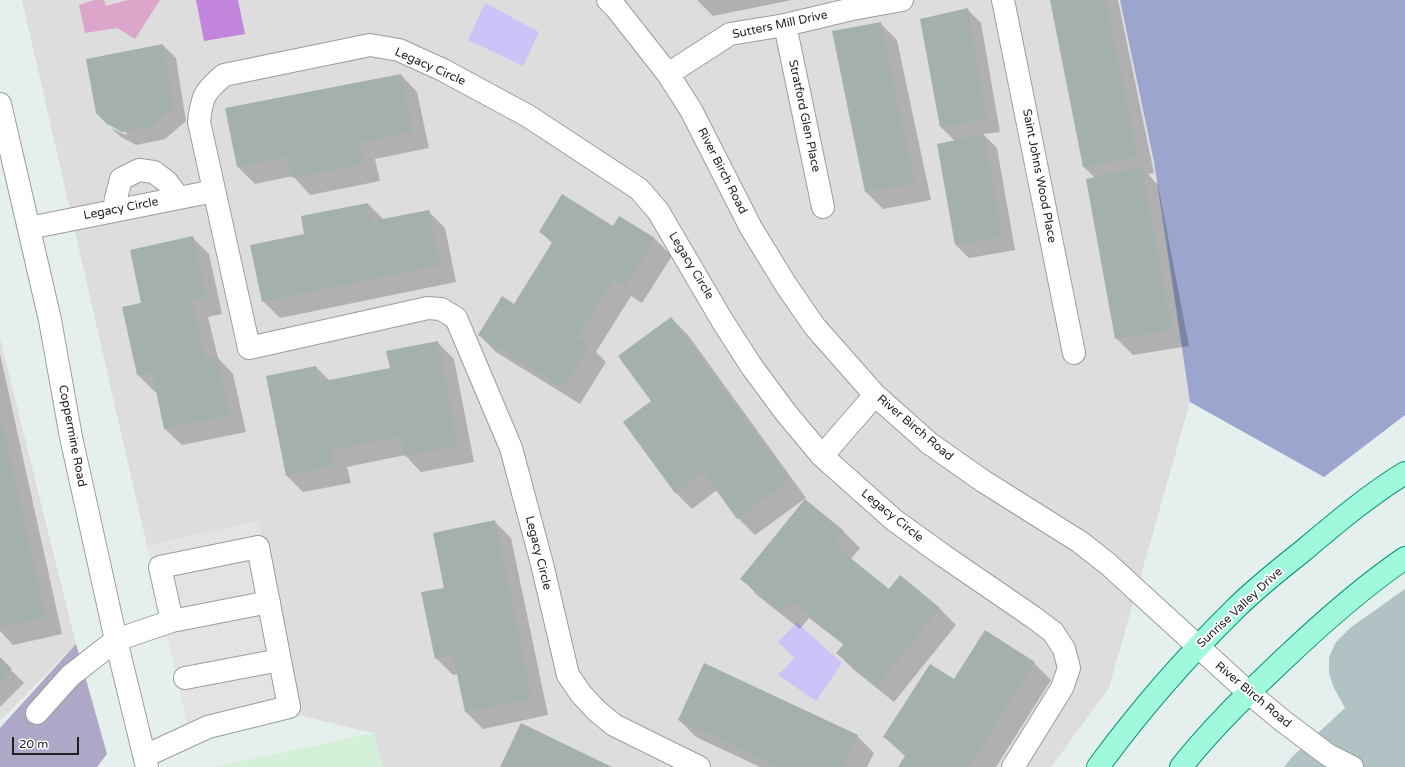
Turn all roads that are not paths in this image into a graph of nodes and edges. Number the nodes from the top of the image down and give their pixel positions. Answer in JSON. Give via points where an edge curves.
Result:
{"nodes":[{"id":1,"x":608,"y":0,"type":"edge"},
{"id":2,"x":902,"y":0,"type":"edge"},
{"id":3,"x":1003,"y":0,"type":"edge"},
{"id":4,"x":851,"y":4,"type":"edge"},
{"id":5,"x":785,"y":25,"type":"junction"},
{"id":6,"x":668,"y":74,"type":"junction"},
{"id":7,"x":0,"y":104,"type":"edge"},
{"id":8,"x":214,"y":190,"type":"junction"},
{"id":9,"x":179,"y":198,"type":"junction"},
{"id":10,"x":823,"y":207,"type":"dead end"},
{"id":11,"x":114,"y":211,"type":"junction"},
{"id":12,"x":29,"y":228,"type":"junction"},
{"id":13,"x":1074,"y":353,"type":"dead end"},
{"id":14,"x":875,"y":395,"type":"junction"},
{"id":15,"x":822,"y":456,"type":"junction"},
{"id":16,"x":1405,"y":473,"type":"edge"},
{"id":17,"x":1405,"y":558,"type":"edge"},
{"id":18,"x":269,"y":602,"type":"junction"},
{"id":19,"x":172,"y":621,"type":"junction"},
{"id":20,"x":116,"y":640,"type":"junction"},
{"id":21,"x":1198,"y":647,"type":"junction"},
{"id":22,"x":280,"y":660,"type":"junction"},
{"id":23,"x":185,"y":678,"type":"dead end"},
{"id":24,"x":1248,"y":693,"type":"junction"},
{"id":25,"x":37,"y":713,"type":"dead end"},
{"id":26,"x":146,"y":762,"type":"edge"},
{"id":27,"x":699,"y":767,"type":"edge"},
{"id":28,"x":1013,"y":767,"type":"edge"},
{"id":29,"x":1098,"y":767,"type":"edge"},
{"id":30,"x":1181,"y":767,"type":"edge"},
{"id":31,"x":1352,"y":767,"type":"edge"}],
"edges":[{"from":1,"to":6,"type":"street","name":"River Birch Road"},
{"from":2,"to":4,"type":"street","name":"Sutters Mill Drive"},
{"from":3,"to":13,"type":"street","name":"Saint Johns Wood Place"},
{"from":4,"to":5,"type":"street","name":"Sutters Mill Drive"},
{"from":5,"to":6,"type":"street","name":"Sutters Mill Drive","via":[[730,34]]},
{"from":5,"to":10,"type":"street","name":"Stratford Glen Place"},
{"from":6,"to":14,"type":"street","name":"River Birch Road","via":[[691,110],[751,228],[786,285],[815,327]]},
{"from":7,"to":12,"type":"street","name":"Coppermine Road"},
{"from":8,"to":9,"type":"street","name":"Legacy Circle"},
{"from":8,"to":15,"type":"street","name":"Legacy Circle","via":[[198,122],[201,103],[209,88],[224,75],[370,45],[399,50],[443,70],[528,116],[638,188],[658,211],[752,366],[786,413]]},
{"from":8,"to":27,"type":"street","name":"Legacy Circle","via":[[249,348],[428,308],[441,308],[456,318],[511,448],[568,675],[581,694],[614,725]]},
{"from":9,"to":11,"type":"street","name":"Legacy Circle"},
{"from":9,"to":11,"type":"street","via":[[167,182],[154,172],[139,170],[121,179]]},
{"from":11,"to":12,"type":"street","name":"Legacy Circle"},
{"from":12,"to":20,"type":"street","name":"Coppermine Road","via":[[50,320],[71,437]]},
{"from":14,"to":15,"type":"street"},
{"from":14,"to":21,"type":"street","name":"River Birch Road","via":[[929,443],[982,481],[1080,542],[1108,564]]},
{"from":15,"to":28,"type":"street","name":"Legacy Circle","via":[[894,520],[1053,632],[1064,649],[1069,668],[1062,688]]},
{"from":16,"to":21,"type":"main road","name":"Sunrise Valley Drive","via":[[1334,524],[1236,609]]},
{"from":17,"to":24,"type":"main road","via":[[1380,575],[1314,630]]},
{"from":18,"to":19,"type":"street"},
{"from":18,"to":19,"type":"street","via":[[258,547],[160,568]]},
{"from":18,"to":22,"type":"street"},
{"from":19,"to":20,"type":"street"},
{"from":20,"to":25,"type":"street","via":[[70,676]]},
{"from":20,"to":26,"type":"street","name":"Coppermine Road"},
{"from":21,"to":24,"type":"street","name":"River Birch Road"},
{"from":21,"to":29,"type":"main road","name":"Sunrise Valley Drive"},
{"from":22,"to":23,"type":"street"},
{"from":22,"to":26,"type":"street","via":[[289,707],[208,727]]},
{"from":24,"to":30,"type":"main road"},
{"from":24,"to":31,"type":"street","name":"River Birch Road","via":[[1328,755]]}]}
